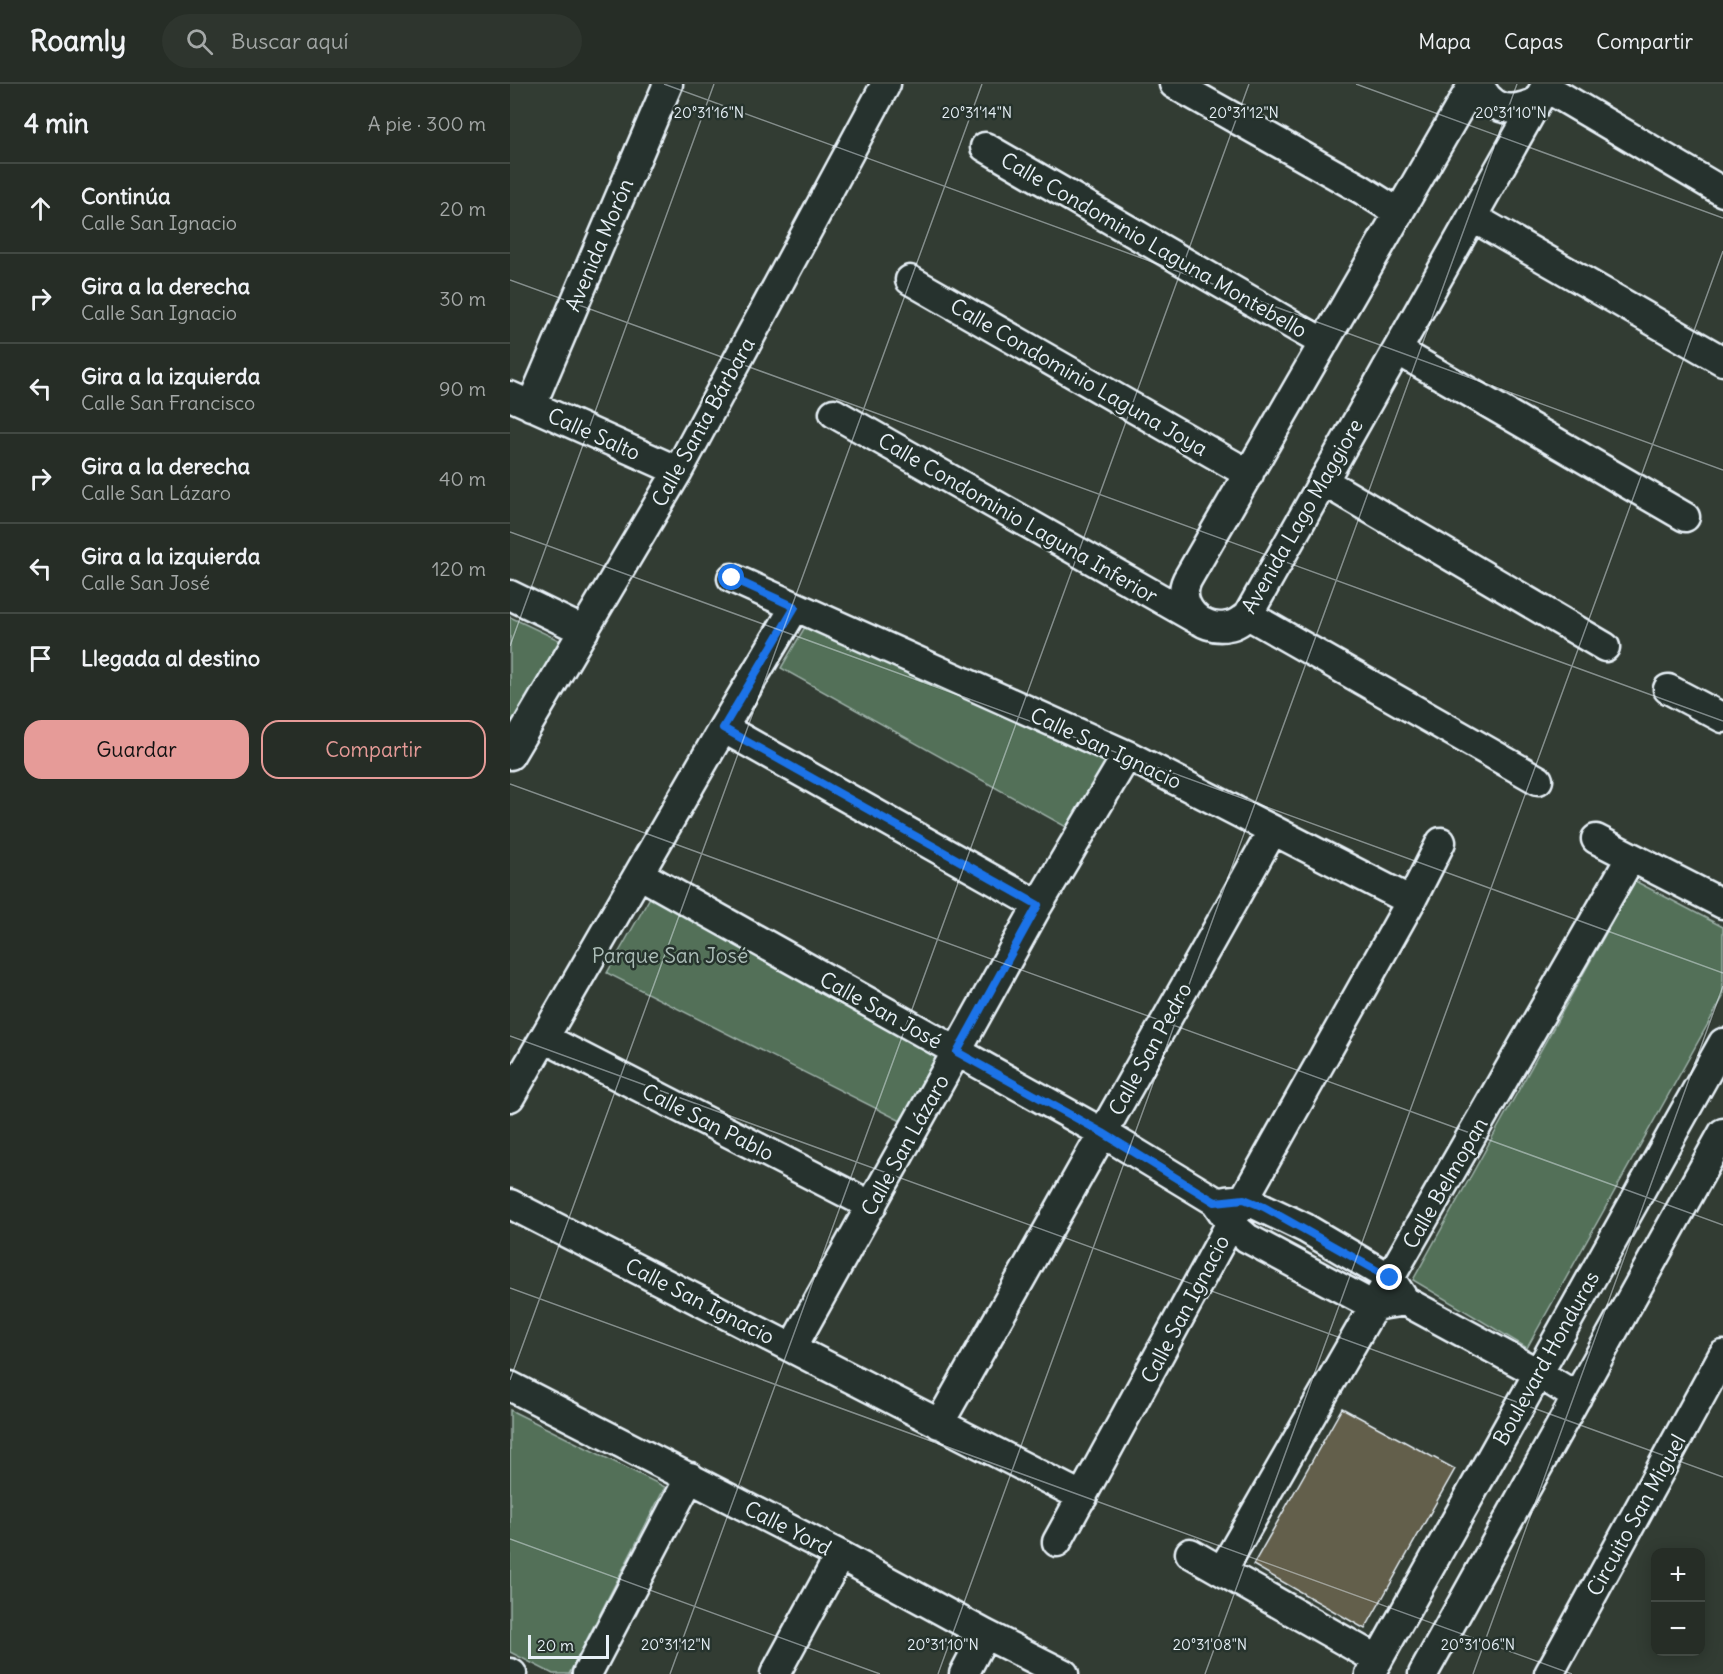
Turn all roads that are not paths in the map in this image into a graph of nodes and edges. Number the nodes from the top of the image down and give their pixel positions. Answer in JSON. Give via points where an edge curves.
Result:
{"nodes":[{"id":1,"x":668,"y":84,"type":"edge"},
{"id":2,"x":886,"y":84,"type":"edge"},
{"id":3,"x":1174,"y":84,"type":"edge"},
{"id":4,"x":1473,"y":84,"type":"edge"},
{"id":5,"x":1478,"y":84,"type":"edge"},
{"id":6,"x":1543,"y":91,"type":"edge"},
{"id":7,"x":985,"y":147,"type":"dead end"},
{"id":8,"x":1723,"y":192,"type":"edge"},
{"id":9,"x":1398,"y":213,"type":"junction"},
{"id":10,"x":1472,"y":217,"type":"junction"},
{"id":11,"x":910,"y":280,"type":"dead end"},
{"id":12,"x":1324,"y":343,"type":"junction"},
{"id":13,"x":1396,"y":352,"type":"junction"},
{"id":14,"x":1723,"y":361,"type":"edge"},
{"id":15,"x":520,"y":401,"type":"edge"},
{"id":16,"x":834,"y":413,"type":"dead end"},
{"id":17,"x":678,"y":471,"type":"junction"},
{"id":18,"x":1249,"y":474,"type":"junction"},
{"id":19,"x":1323,"y":481,"type":"junction"},
{"id":20,"x":1685,"y":517,"type":"dead end"},
{"id":21,"x":732,"y":578,"type":"dead end"},
{"id":22,"x":510,"y":595,"type":"edge"},
{"id":23,"x":795,"y":607,"type":"junction"},
{"id":24,"x":1248,"y":615,"type":"junction"},
{"id":25,"x":1203,"y":623,"type":"junction"},
{"id":26,"x":584,"y":631,"type":"junction"},
{"id":27,"x":1605,"y":647,"type":"dead end"},
{"id":28,"x":1668,"y":689,"type":"dead end"},
{"id":29,"x":1719,"y":708,"type":"edge"},
{"id":30,"x":723,"y":728,"type":"junction"},
{"id":31,"x":510,"y":755,"type":"edge"},
{"id":32,"x":1127,"y":755,"type":"junction"},
{"id":33,"x":1538,"y":780,"type":"dead end"},
{"id":34,"x":1273,"y":830,"type":"junction"},
{"id":35,"x":1596,"y":839,"type":"dead end"},
{"id":36,"x":1441,"y":842,"type":"dead end"},
{"id":37,"x":1632,"y":857,"type":"junction"},
{"id":38,"x":639,"y":874,"type":"junction"},
{"id":39,"x":1410,"y":901,"type":"junction"},
{"id":40,"x":1723,"y":904,"type":"edge"},
{"id":41,"x":1038,"y":905,"type":"junction"},
{"id":42,"x":544,"y":1038,"type":"junction"},
{"id":43,"x":1723,"y":1043,"type":"edge"},
{"id":44,"x":957,"y":1052,"type":"junction"},
{"id":45,"x":510,"y":1097,"type":"edge"},
{"id":46,"x":1103,"y":1133,"type":"junction"},
{"id":47,"x":1723,"y":1133,"type":"edge"},
{"id":48,"x":1244,"y":1199,"type":"junction"},
{"id":49,"x":510,"y":1204,"type":"edge"},
{"id":50,"x":872,"y":1206,"type":"junction"},
{"id":51,"x":1223,"y":1213,"type":"junction"},
{"id":52,"x":1397,"y":1289,"type":"junction"},
{"id":53,"x":1374,"y":1306,"type":"junction"},
{"id":54,"x":792,"y":1348,"type":"junction"},
{"id":55,"x":1723,"y":1355,"type":"edge"},
{"id":56,"x":1538,"y":1373,"type":"junction"},
{"id":57,"x":510,"y":1386,"type":"edge"},
{"id":58,"x":1577,"y":1397,"type":"junction"},
{"id":59,"x":939,"y":1424,"type":"junction"},
{"id":60,"x":690,"y":1477,"type":"junction"},
{"id":61,"x":1083,"y":1497,"type":"junction"},
{"id":62,"x":1057,"y":1542,"type":"dead end"},
{"id":63,"x":1190,"y":1553,"type":"dead end"},
{"id":64,"x":840,"y":1555,"type":"junction"},
{"id":65,"x":1222,"y":1571,"type":"junction"},
{"id":66,"x":985,"y":1634,"type":"junction"},
{"id":67,"x":1374,"y":1667,"type":"edge"},
{"id":68,"x":587,"y":1674,"type":"edge"},
{"id":69,"x":775,"y":1674,"type":"edge"},
{"id":70,"x":964,"y":1674,"type":"edge"},
{"id":71,"x":1064,"y":1674,"type":"edge"},
{"id":72,"x":1423,"y":1674,"type":"edge"},
{"id":73,"x":1549,"y":1674,"type":"edge"}],
"edges":[{"from":1,"to":15,"type":"street","name":"Avenida Morón"},
{"from":2,"to":17,"type":"street","name":"Calle Santa Bárbara"},
{"from":3,"to":9,"type":"street"},
{"from":4,"to":9,"type":"street"},
{"from":5,"to":6,"type":"street","via":[[1496,106],[1508,109],[1518,109]]},
{"from":6,"to":8,"type":"street"},
{"from":6,"to":10,"type":"street","name":"Avenida Lago Maggiore"},
{"from":7,"to":12,"type":"street","name":"Calle Condominio Laguna Montebello"},
{"from":9,"to":12,"type":"street"},
{"from":10,"to":13,"type":"street","name":"Avenida Lago Maggiore"},
{"from":10,"to":14,"type":"street"},
{"from":11,"to":18,"type":"street","name":"Calle Condominio Laguna Joya"},
{"from":12,"to":18,"type":"street"},
{"from":13,"to":19,"type":"street","name":"Avenida Lago Maggiore"},
{"from":13,"to":20,"type":"street"},
{"from":15,"to":17,"type":"street","name":"Calle Salto"},
{"from":16,"to":25,"type":"street","name":"Calle Condominio Laguna Inferior"},
{"from":17,"to":26,"type":"street","name":"Calle Santa Bárbara"},
{"from":18,"to":25,"type":"street","via":[[1184,588],[1184,602]]},
{"from":19,"to":24,"type":"street","name":"Avenida Lago Maggiore"},
{"from":19,"to":27,"type":"street"},
{"from":21,"to":23,"type":"street","name":"Calle San Ignacio"},
{"from":22,"to":26,"type":"street"},
{"from":23,"to":30,"type":"street"},
{"from":23,"to":32,"type":"street","name":"Calle San Ignacio"},
{"from":24,"to":25,"type":"street","name":"Avenida Lago Maggiore","via":[[1227,627]]},
{"from":24,"to":33,"type":"street"},
{"from":26,"to":31,"type":"street","name":"Calle Santa Bárbara"},
{"from":28,"to":29,"type":"street"},
{"from":30,"to":38,"type":"street"},
{"from":30,"to":41,"type":"street"},
{"from":32,"to":34,"type":"street","name":"Calle San Ignacio"},
{"from":32,"to":41,"type":"street","name":"Calle San Lázaro"},
{"from":34,"to":39,"type":"street","name":"Calle San Ignacio"},
{"from":34,"to":46,"type":"street","name":"Calle San Pedro"},
{"from":35,"to":37,"type":"street"},
{"from":36,"to":39,"type":"street","name":"Calle San Ignacio"},
{"from":37,"to":40,"type":"street"},
{"from":37,"to":52,"type":"street","name":"Calle Belmopan"},
{"from":38,"to":42,"type":"street"},
{"from":38,"to":44,"type":"street","name":"Calle San José"},
{"from":39,"to":48,"type":"street","name":"Calle San Ignacio"},
{"from":41,"to":44,"type":"street","name":"Calle San Lázaro"},
{"from":42,"to":45,"type":"street"},
{"from":42,"to":50,"type":"street","name":"Calle San Pablo"},
{"from":43,"to":56,"type":"street","name":"Boulevard Honduras"},
{"from":44,"to":46,"type":"street","name":"Calle San José"},
{"from":44,"to":50,"type":"street","name":"Calle San Lázaro"},
{"from":46,"to":51,"type":"street","name":"Calle San José"},
{"from":46,"to":59,"type":"street","name":"Calle San Pedro"},
{"from":47,"to":58,"type":"street"},
{"from":48,"to":51,"type":"street","name":"Calle San Ignacio"},
{"from":48,"to":52,"type":"street","via":[[1305,1228]]},
{"from":49,"to":54,"type":"street","name":"Calle San Ignacio"},
{"from":50,"to":54,"type":"street","name":"Calle San Lázaro"},
{"from":51,"to":53,"type":"street","name":"Calle San José","via":[[1247,1238]]},
{"from":51,"to":61,"type":"street","name":"Calle San Ignacio"},
{"from":52,"to":53,"type":"street","name":"Calle Belmopan"},
{"from":52,"to":56,"type":"street"},
{"from":53,"to":65,"type":"street","name":"Calle Belmopan"},
{"from":54,"to":59,"type":"street","name":"Calle San Ignacio"},
{"from":55,"to":73,"type":"street","name":"Circuito San Miguel"},
{"from":56,"to":58,"type":"street"},
{"from":56,"to":67,"type":"street","name":"Boulevard Honduras"},
{"from":57,"to":60,"type":"street","name":"Calle Yord"},
{"from":58,"to":72,"type":"street"},
{"from":59,"to":61,"type":"street","name":"Calle San Ignacio"},
{"from":60,"to":64,"type":"street","name":"Calle Yord"},
{"from":60,"to":68,"type":"street"},
{"from":61,"to":62,"type":"street","name":"Calle San Ignacio"},
{"from":63,"to":65,"type":"street"},
{"from":64,"to":66,"type":"street","name":"Calle Yord"},
{"from":64,"to":69,"type":"street"},
{"from":65,"to":67,"type":"street"},
{"from":66,"to":70,"type":"street"},
{"from":66,"to":71,"type":"street","name":"Calle Yord"}]}
